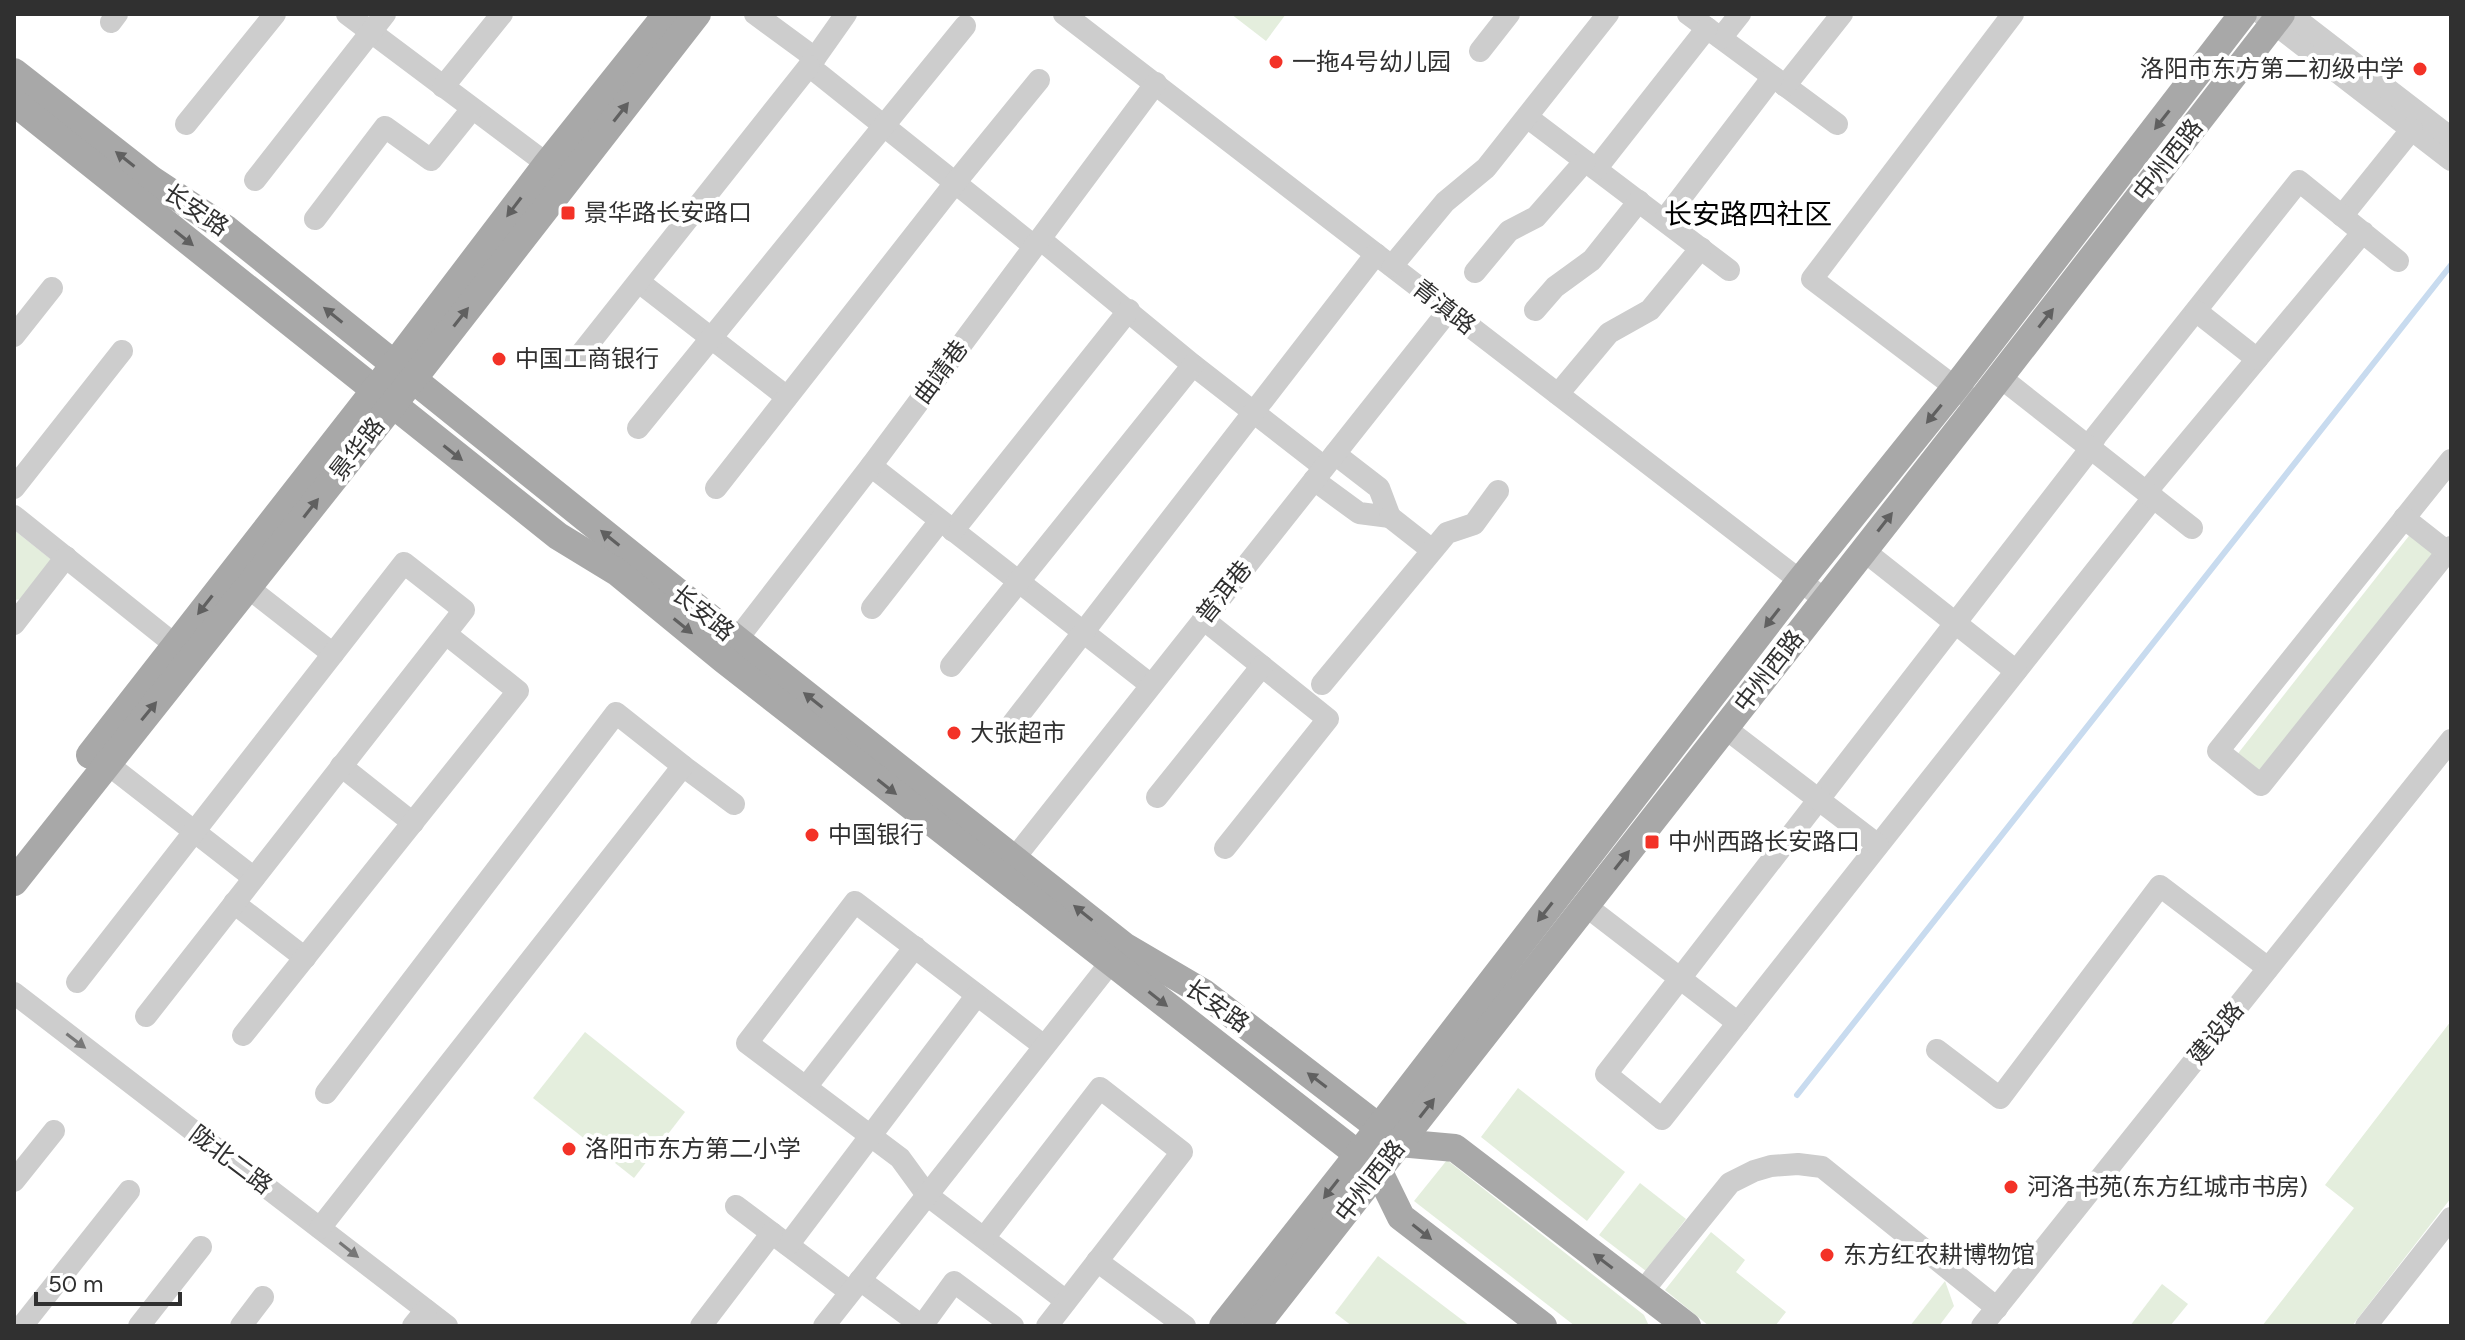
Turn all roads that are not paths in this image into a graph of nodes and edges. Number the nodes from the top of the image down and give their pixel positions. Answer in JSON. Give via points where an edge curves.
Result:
{"nodes":[{"id":1,"x":275,"y":14,"type":"edge"},
{"id":2,"x":347,"y":14,"type":"edge"},
{"id":3,"x":385,"y":14,"type":"edge"},
{"id":4,"x":502,"y":14,"type":"edge"},
{"id":5,"x":667,"y":14,"type":"edge"},
{"id":6,"x":697,"y":14,"type":"edge"},
{"id":7,"x":755,"y":14,"type":"edge"},
{"id":8,"x":846,"y":14,"type":"edge"},
{"id":9,"x":1509,"y":14,"type":"edge"},
{"id":10,"x":1608,"y":14,"type":"edge"},
{"id":11,"x":1688,"y":14,"type":"edge"},
{"id":12,"x":1740,"y":14,"type":"edge"},
{"id":13,"x":1842,"y":14,"type":"edge"},
{"id":14,"x":2013,"y":14,"type":"edge"},
{"id":15,"x":2243,"y":14,"type":"edge"},
{"id":16,"x":2277,"y":16,"type":"edge"},
{"id":17,"x":1077,"y":18,"type":"edge"},
{"id":18,"x":965,"y":26,"type":"dead end"},
{"id":19,"x":371,"y":32,"type":"junction"},
{"id":20,"x":1714,"y":33,"type":"junction"},
{"id":21,"x":1480,"y":51,"type":"dead end"},
{"id":22,"x":812,"y":62,"type":"junction"},
{"id":23,"x":14,"y":72,"type":"edge"},
{"id":24,"x":1039,"y":80,"type":"dead end"},
{"id":25,"x":1779,"y":82,"type":"junction"},
{"id":26,"x":1156,"y":83,"type":"junction"},
{"id":27,"x":443,"y":87,"type":"junction"},
{"id":28,"x":14,"y":102,"type":"edge"},
{"id":29,"x":472,"y":109,"type":"junction"},
{"id":30,"x":1527,"y":117,"type":"junction"},
{"id":31,"x":186,"y":124,"type":"dead end"},
{"id":32,"x":1837,"y":124,"type":"dead end"},
{"id":33,"x":884,"y":125,"type":"junction"},
{"id":34,"x":2412,"y":129,"type":"junction"},
{"id":35,"x":2451,"y":138,"type":"edge"},
{"id":36,"x":2451,"y":160,"type":"edge"},
{"id":37,"x":547,"y":164,"type":"junction"},
{"id":38,"x":1591,"y":165,"type":"junction"},
{"id":39,"x":255,"y":180,"type":"dead end"},
{"id":40,"x":955,"y":183,"type":"junction"},
{"id":41,"x":1639,"y":201,"type":"junction"},
{"id":42,"x":2342,"y":216,"type":"junction"},
{"id":43,"x":315,"y":219,"type":"dead end"},
{"id":44,"x":1664,"y":220,"type":"junction"},
{"id":45,"x":2363,"y":232,"type":"junction"},
{"id":46,"x":1037,"y":242,"type":"junction"},
{"id":47,"x":1701,"y":248,"type":"junction"},
{"id":48,"x":1384,"y":260,"type":"junction"},
{"id":49,"x":2398,"y":261,"type":"dead end"},
{"id":50,"x":1729,"y":270,"type":"dead end"},
{"id":51,"x":1475,"y":272,"type":"dead end"},
{"id":52,"x":639,"y":282,"type":"junction"},
{"id":53,"x":52,"y":288,"type":"dead end"},
{"id":54,"x":1129,"y":310,"type":"junction"},
{"id":55,"x":1449,"y":310,"type":"junction"},
{"id":56,"x":1535,"y":310,"type":"dead end"},
{"id":57,"x":2196,"y":311,"type":"junction"},
{"id":58,"x":14,"y":336,"type":"edge"},
{"id":59,"x":711,"y":338,"type":"junction"},
{"id":60,"x":122,"y":351,"type":"dead end"},
{"id":61,"x":2257,"y":359,"type":"junction"},
{"id":62,"x":576,"y":360,"type":"dead end"},
{"id":63,"x":1193,"y":365,"type":"junction"},
{"id":64,"x":404,"y":371,"type":"junction"},
{"id":65,"x":2000,"y":377,"type":"junction"},
{"id":66,"x":1955,"y":388,"type":"junction"},
{"id":67,"x":1558,"y":394,"type":"junction"},
{"id":68,"x":383,"y":397,"type":"junction"},
{"id":69,"x":787,"y":397,"type":"junction"},
{"id":70,"x":1978,"y":405,"type":"junction"},
{"id":71,"x":1254,"y":413,"type":"junction"},
{"id":72,"x":638,"y":428,"type":"dead end"},
{"id":73,"x":2090,"y":447,"type":"junction"},
{"id":74,"x":2451,"y":460,"type":"edge"},
{"id":75,"x":871,"y":466,"type":"junction"},
{"id":76,"x":1324,"y":467,"type":"junction"},
{"id":77,"x":14,"y":488,"type":"edge"},
{"id":78,"x":716,"y":488,"type":"dead end"},
{"id":79,"x":1498,"y":491,"type":"dead end"},
{"id":80,"x":2150,"y":495,"type":"junction"},
{"id":81,"x":14,"y":516,"type":"edge"},
{"id":82,"x":1390,"y":517,"type":"junction"},
{"id":83,"x":2404,"y":518,"type":"junction"},
{"id":84,"x":947,"y":526,"type":"junction"},
{"id":85,"x":2192,"y":528,"type":"dead end"},
{"id":86,"x":1432,"y":550,"type":"junction"},
{"id":87,"x":1863,"y":550,"type":"junction"},
{"id":88,"x":2450,"y":551,"type":"edge"},
{"id":89,"x":66,"y":557,"type":"junction"},
{"id":90,"x":239,"y":581,"type":"junction"},
{"id":91,"x":1800,"y":581,"type":"junction"},
{"id":92,"x":1018,"y":582,"type":"junction"},
{"id":93,"x":1824,"y":599,"type":"junction"},
{"id":94,"x":872,"y":608,"type":"dead end"},
{"id":95,"x":1203,"y":619,"type":"junction"},
{"id":96,"x":1955,"y":623,"type":"junction"},
{"id":97,"x":14,"y":624,"type":"edge"},
{"id":98,"x":1084,"y":633,"type":"junction"},
{"id":99,"x":446,"y":634,"type":"junction"},
{"id":100,"x":174,"y":644,"type":"junction"},
{"id":101,"x":729,"y":649,"type":"junction"},
{"id":102,"x":333,"y":654,"type":"junction"},
{"id":103,"x":951,"y":666,"type":"dead end"},
{"id":104,"x":1262,"y":666,"type":"junction"},
{"id":105,"x":2016,"y":671,"type":"junction"},
{"id":106,"x":1322,"y":684,"type":"dead end"},
{"id":107,"x":1151,"y":685,"type":"junction"},
{"id":108,"x":1013,"y":723,"type":"dead end"},
{"id":109,"x":1725,"y":728,"type":"junction"},
{"id":110,"x":2451,"y":740,"type":"edge"},
{"id":111,"x":100,"y":757,"type":"junction"},
{"id":112,"x":2451,"y":758,"type":"edge"},
{"id":113,"x":341,"y":766,"type":"junction"},
{"id":114,"x":683,"y":766,"type":"junction"},
{"id":115,"x":1157,"y":797,"type":"dead end"},
{"id":116,"x":1818,"y":800,"type":"junction"},
{"id":117,"x":734,"y":804,"type":"dead end"},
{"id":118,"x":413,"y":823,"type":"junction"},
{"id":119,"x":194,"y":831,"type":"junction"},
{"id":120,"x":1878,"y":845,"type":"junction"},
{"id":121,"x":1225,"y":848,"type":"dead end"},
{"id":122,"x":14,"y":852,"type":"edge"},
{"id":123,"x":1007,"y":866,"type":"junction"},
{"id":124,"x":254,"y":878,"type":"junction"},
{"id":125,"x":14,"y":882,"type":"edge"},
{"id":126,"x":234,"y":903,"type":"junction"},
{"id":127,"x":1586,"y":906,"type":"junction"},
{"id":128,"x":915,"y":947,"type":"junction"},
{"id":129,"x":305,"y":958,"type":"junction"},
{"id":130,"x":1111,"y":962,"type":"junction"},
{"id":131,"x":2268,"y":968,"type":"junction"},
{"id":132,"x":1680,"y":978,"type":"junction"},
{"id":133,"x":77,"y":982,"type":"dead end"},
{"id":134,"x":14,"y":993,"type":"edge"},
{"id":135,"x":977,"y":995,"type":"junction"},
{"id":136,"x":146,"y":1016,"type":"dead end"},
{"id":137,"x":1738,"y":1023,"type":"junction"},
{"id":138,"x":243,"y":1035,"type":"dead end"},
{"id":139,"x":1044,"y":1046,"type":"junction"},
{"id":140,"x":1937,"y":1050,"type":"dead end"},
{"id":141,"x":806,"y":1087,"type":"junction"},
{"id":142,"x":326,"y":1093,"type":"dead end"},
{"id":143,"x":54,"y":1131,"type":"dead end"},
{"id":144,"x":1389,"y":1135,"type":"junction"},
{"id":145,"x":871,"y":1136,"type":"junction"},
{"id":146,"x":1368,"y":1162,"type":"junction"},
{"id":147,"x":14,"y":1181,"type":"edge"},
{"id":148,"x":129,"y":1191,"type":"dead end"},
{"id":149,"x":927,"y":1195,"type":"junction"},
{"id":150,"x":736,"y":1206,"type":"dead end"},
{"id":151,"x":2451,"y":1218,"type":"edge"},
{"id":152,"x":320,"y":1228,"type":"junction"},
{"id":153,"x":984,"y":1238,"type":"junction"},
{"id":154,"x":780,"y":1239,"type":"junction"},
{"id":155,"x":201,"y":1247,"type":"dead end"},
{"id":156,"x":1097,"y":1261,"type":"junction"},
{"id":157,"x":855,"y":1286,"type":"junction"},
{"id":158,"x":1642,"y":1292,"type":"junction"},
{"id":159,"x":263,"y":1297,"type":"dead end"},
{"id":160,"x":1066,"y":1301,"type":"junction"},
{"id":161,"x":1998,"y":1317,"type":"edge"},
{"id":162,"x":420,"y":1318,"type":"edge"},
{"id":163,"x":22,"y":1326,"type":"edge"},
{"id":164,"x":139,"y":1326,"type":"edge"},
{"id":165,"x":241,"y":1326,"type":"edge"},
{"id":166,"x":447,"y":1326,"type":"edge"},
{"id":167,"x":701,"y":1326,"type":"edge"},
{"id":168,"x":824,"y":1326,"type":"edge"},
{"id":169,"x":922,"y":1326,"type":"edge"},
{"id":170,"x":1013,"y":1326,"type":"edge"},
{"id":171,"x":1047,"y":1326,"type":"edge"},
{"id":172,"x":1185,"y":1326,"type":"edge"},
{"id":173,"x":1223,"y":1326,"type":"edge"},
{"id":174,"x":1256,"y":1326,"type":"edge"},
{"id":175,"x":1543,"y":1326,"type":"edge"},
{"id":176,"x":1687,"y":1326,"type":"edge"},
{"id":177,"x":1982,"y":1326,"type":"edge"},
{"id":178,"x":2366,"y":1326,"type":"edge"}],
"edges":[{"from":1,"to":31,"type":"street"},
{"from":2,"to":19,"type":"street"},
{"from":3,"to":19,"type":"street"},
{"from":4,"to":27,"type":"street"},
{"from":5,"to":37,"type":"main road","name":"景华路"},
{"from":64,"to":6,"type":"main road","name":"景华路","one_way":true},
{"from":7,"to":22,"type":"street"},
{"from":8,"to":22,"type":"street"},
{"from":9,"to":21,"type":"street"},
{"from":10,"to":30,"type":"street"},
{"from":11,"to":20,"type":"street"},
{"from":12,"to":20,"type":"street"},
{"from":13,"to":25,"type":"street"},
{"from":14,"to":66,"type":"street","via":[[1812,279]]},
{"from":15,"to":66,"type":"main road","name":"中州西路","one_way":true},
{"from":16,"to":34,"type":"street"},
{"from":16,"to":35,"type":"street"},
{"from":65,"to":16,"type":"main road","name":"中州西路","one_way":true},
{"from":17,"to":26,"type":"street","name":"青滇路"},
{"from":18,"to":33,"type":"street"},
{"from":19,"to":27,"type":"street"},
{"from":19,"to":39,"type":"street"},
{"from":20,"to":25,"type":"street"},
{"from":20,"to":38,"type":"street"},
{"from":22,"to":33,"type":"street"},
{"from":22,"to":52,"type":"street"},
{"from":64,"to":23,"type":"main road","name":"长安路","one_way":true,"via":[[226,229],[152,180]]},
{"from":24,"to":40,"type":"street"},
{"from":25,"to":32,"type":"street"},
{"from":25,"to":44,"type":"street"},
{"from":26,"to":46,"type":"street","name":"曲靖巷"},
{"from":26,"to":48,"type":"street","name":"青滇路"},
{"from":27,"to":29,"type":"street"},
{"from":28,"to":68,"type":"main road","name":"长安路","one_way":true},
{"from":29,"to":37,"type":"street"},
{"from":29,"to":43,"type":"street","via":[[431,160],[385,127]]},
{"from":30,"to":38,"type":"street"},
{"from":30,"to":48,"type":"street","via":[[1486,168]]},
{"from":33,"to":40,"type":"street"},
{"from":33,"to":59,"type":"street"},
{"from":34,"to":36,"type":"street"},
{"from":34,"to":42,"type":"street"},
{"from":37,"to":64,"type":"main road","name":"景华路","one_way":true},
{"from":38,"to":41,"type":"street"},
{"from":38,"to":51,"type":"street","via":[[1536,217],[1509,231]]},
{"from":40,"to":46,"type":"street"},
{"from":40,"to":69,"type":"street"},
{"from":41,"to":44,"type":"street"},
{"from":41,"to":56,"type":"street","via":[[1592,260],[1555,287]]},
{"from":42,"to":45,"type":"street"},
{"from":42,"to":57,"type":"street","via":[[2299,181]]},
{"from":44,"to":47,"type":"street"},
{"from":45,"to":49,"type":"street"},
{"from":45,"to":61,"type":"street"},
{"from":46,"to":54,"type":"street"},
{"from":46,"to":75,"type":"street","name":"曲靖巷"},
{"from":47,"to":50,"type":"street"},
{"from":47,"to":67,"type":"street","via":[[1650,310],[1609,333]]},
{"from":48,"to":55,"type":"street","name":"青滇路"},
{"from":48,"to":71,"type":"street"},
{"from":52,"to":59,"type":"street"},
{"from":52,"to":62,"type":"street"},
{"from":53,"to":58,"type":"street"},
{"from":54,"to":63,"type":"street"},
{"from":54,"to":84,"type":"street"},
{"from":55,"to":67,"type":"street","name":"青滇路"},
{"from":55,"to":76,"type":"street","name":"普洱巷"},
{"from":57,"to":61,"type":"street"},
{"from":57,"to":73,"type":"street"},
{"from":59,"to":69,"type":"street"},
{"from":59,"to":72,"type":"street"},
{"from":60,"to":77,"type":"street"},
{"from":61,"to":80,"type":"street","via":[[2152,485]]},
{"from":63,"to":71,"type":"street"},
{"from":63,"to":92,"type":"street"},
{"from":64,"to":68,"type":"main road","name":"景华路"},
{"from":101,"to":64,"type":"main road","name":"长安路","one_way":true},
{"from":65,"to":70,"type":"main road","name":"中州西路"},
{"from":65,"to":73,"type":"street"},
{"from":66,"to":70,"type":"street"},
{"from":66,"to":91,"type":"main road","name":"中州西路","one_way":true},
{"from":67,"to":91,"type":"street","name":"青滇路"},
{"from":68,"to":90,"type":"main road","name":"景华路"},
{"from":68,"to":101,"type":"main road","name":"长安路","one_way":true,"via":[[558,536]]},
{"from":69,"to":78,"type":"street"},
{"from":87,"to":70,"type":"main road","name":"中州西路","one_way":true},
{"from":71,"to":76,"type":"street"},
{"from":71,"to":98,"type":"street"},
{"from":73,"to":80,"type":"street"},
{"from":73,"to":96,"type":"street"},
{"from":74,"to":83,"type":"street"},
{"from":75,"to":84,"type":"street"},
{"from":75,"to":101,"type":"street","name":"曲靖巷"},
{"from":76,"to":82,"type":"street","via":[[1359,513]]},
{"from":76,"to":82,"type":"street","via":[[1379,488]]},
{"from":76,"to":95,"type":"street","name":"普洱巷"},
{"from":79,"to":86,"type":"street","via":[[1474,524],[1447,533]]},
{"from":80,"to":85,"type":"street"},
{"from":80,"to":105,"type":"street","via":[[2149,503]]},
{"from":81,"to":89,"type":"street"},
{"from":82,"to":86,"type":"street"},
{"from":83,"to":88,"type":"street"},
{"from":83,"to":88,"type":"street","via":[[2218,751],[2261,785]]},
{"from":84,"to":92,"type":"street"},
{"from":84,"to":94,"type":"street"},
{"from":86,"to":106,"type":"street"},
{"from":87,"to":93,"type":"main road","name":"中州西路"},
{"from":87,"to":96,"type":"street"},
{"from":89,"to":97,"type":"street"},
{"from":89,"to":100,"type":"street"},
{"from":90,"to":100,"type":"main road","name":"景华路","one_way":true},
{"from":90,"to":102,"type":"street"},
{"from":111,"to":90,"type":"main road","name":"景华路","one_way":true},
{"from":91,"to":93,"type":"street","name":"青滇路"},
{"from":91,"to":144,"type":"main road","name":"中州西路","one_way":true},
{"from":92,"to":98,"type":"street"},
{"from":92,"to":103,"type":"street"},
{"from":93,"to":109,"type":"main road","name":"中州西路"},
{"from":95,"to":104,"type":"street"},
{"from":95,"to":107,"type":"street","name":"普洱巷"},
{"from":96,"to":105,"type":"street"},
{"from":96,"to":116,"type":"street"},
{"from":98,"to":107,"type":"street"},
{"from":98,"to":108,"type":"street"},
{"from":99,"to":102,"type":"street","via":[[464,610],[404,563]]},
{"from":99,"to":113,"type":"street"},
{"from":99,"to":118,"type":"street","via":[[518,691]]},
{"from":100,"to":111,"type":"main road","name":"景华路"},
{"from":101,"to":123,"type":"main road","name":"长安路"},
{"from":102,"to":119,"type":"street"},
{"from":104,"to":115,"type":"street"},
{"from":104,"to":121,"type":"street","via":[[1328,719]]},
{"from":105,"to":120,"type":"street"},
{"from":107,"to":123,"type":"street","name":"普洱巷"},
{"from":109,"to":116,"type":"street"},
{"from":127,"to":109,"type":"main road","name":"中州西路","one_way":true},
{"from":110,"to":131,"type":"street","name":"建设路"},
{"from":111,"to":119,"type":"street"},
{"from":111,"to":122,"type":"main road","name":"景华路"},
{"from":111,"to":125,"type":"main road","name":"景华路"},
{"from":112,"to":161,"type":"street","name":"建设路"},
{"from":113,"to":118,"type":"street"},
{"from":113,"to":124,"type":"street"},
{"from":114,"to":117,"type":"street"},
{"from":114,"to":142,"type":"street","via":[[616,713]]},
{"from":114,"to":152,"type":"street"},
{"from":116,"to":120,"type":"street"},
{"from":116,"to":132,"type":"street"},
{"from":118,"to":129,"type":"street"},
{"from":119,"to":124,"type":"street"},
{"from":119,"to":133,"type":"street"},
{"from":120,"to":137,"type":"street"},
{"from":123,"to":130,"type":"main road","name":"长安路"},
{"from":144,"to":123,"type":"main road","name":"长安路","one_way":true,"via":[[1204,993]]},
{"from":124,"to":126,"type":"street"},
{"from":126,"to":129,"type":"street"},
{"from":126,"to":136,"type":"street"},
{"from":127,"to":132,"type":"street"},
{"from":144,"to":127,"type":"main road","name":"中州西路","one_way":true},
{"from":128,"to":135,"type":"street"},
{"from":128,"to":141,"type":"street"},
{"from":128,"to":141,"type":"street","via":[[855,902],[747,1043]]},
{"from":129,"to":138,"type":"street"},
{"from":130,"to":139,"type":"street"},
{"from":130,"to":146,"type":"main road","name":"长安路","one_way":true},
{"from":131,"to":140,"type":"street","via":[[2160,886],[2000,1098]]},
{"from":131,"to":161,"type":"street","name":"建设路"},
{"from":132,"to":137,"type":"street"},
{"from":132,"to":137,"type":"street","via":[[1606,1074],[1662,1119]]},
{"from":134,"to":152,"type":"street","name":"陇北二路","one_way":true},
{"from":135,"to":139,"type":"street"},
{"from":135,"to":145,"type":"street"},
{"from":139,"to":149,"type":"street"},
{"from":141,"to":145,"type":"street"},
{"from":143,"to":147,"type":"street"},
{"from":144,"to":146,"type":"main road","name":"中州西路"},
{"from":158,"to":144,"type":"main road","one_way":true,"via":[[1455,1148]]},
{"from":145,"to":149,"type":"street","via":[[900,1158]]},
{"from":145,"to":154,"type":"street"},
{"from":146,"to":173,"type":"main road","name":"中州西路","one_way":true},
{"from":146,"to":174,"type":"main road","name":"中州西路"},
{"from":146,"to":175,"type":"main road","one_way":true,"via":[[1401,1217]]},
{"from":148,"to":163,"type":"street"},
{"from":149,"to":153,"type":"street"},
{"from":149,"to":157,"type":"street"},
{"from":150,"to":154,"type":"street"},
{"from":151,"to":178,"type":"street"},
{"from":152,"to":162,"type":"street","name":"陇北二路","one_way":true},
{"from":153,"to":156,"type":"street","via":[[1100,1088],[1182,1152]]},
{"from":153,"to":160,"type":"street"},
{"from":154,"to":157,"type":"street"},
{"from":154,"to":167,"type":"street"},
{"from":155,"to":164,"type":"street"},
{"from":156,"to":160,"type":"street"},
{"from":156,"to":172,"type":"street"},
{"from":157,"to":168,"type":"street"},
{"from":157,"to":169,"type":"street"},
{"from":158,"to":161,"type":"street","via":[[1730,1183],[1771,1166],[1798,1164],[1822,1167]]},
{"from":158,"to":176,"type":"main road"},
{"from":159,"to":165,"type":"street"},
{"from":160,"to":171,"type":"street"},
{"from":161,"to":177,"type":"street","name":"建设路"},
{"from":162,"to":166,"type":"street","name":"陇北二路"},
{"from":169,"to":170,"type":"street","via":[[954,1282]]}]}
